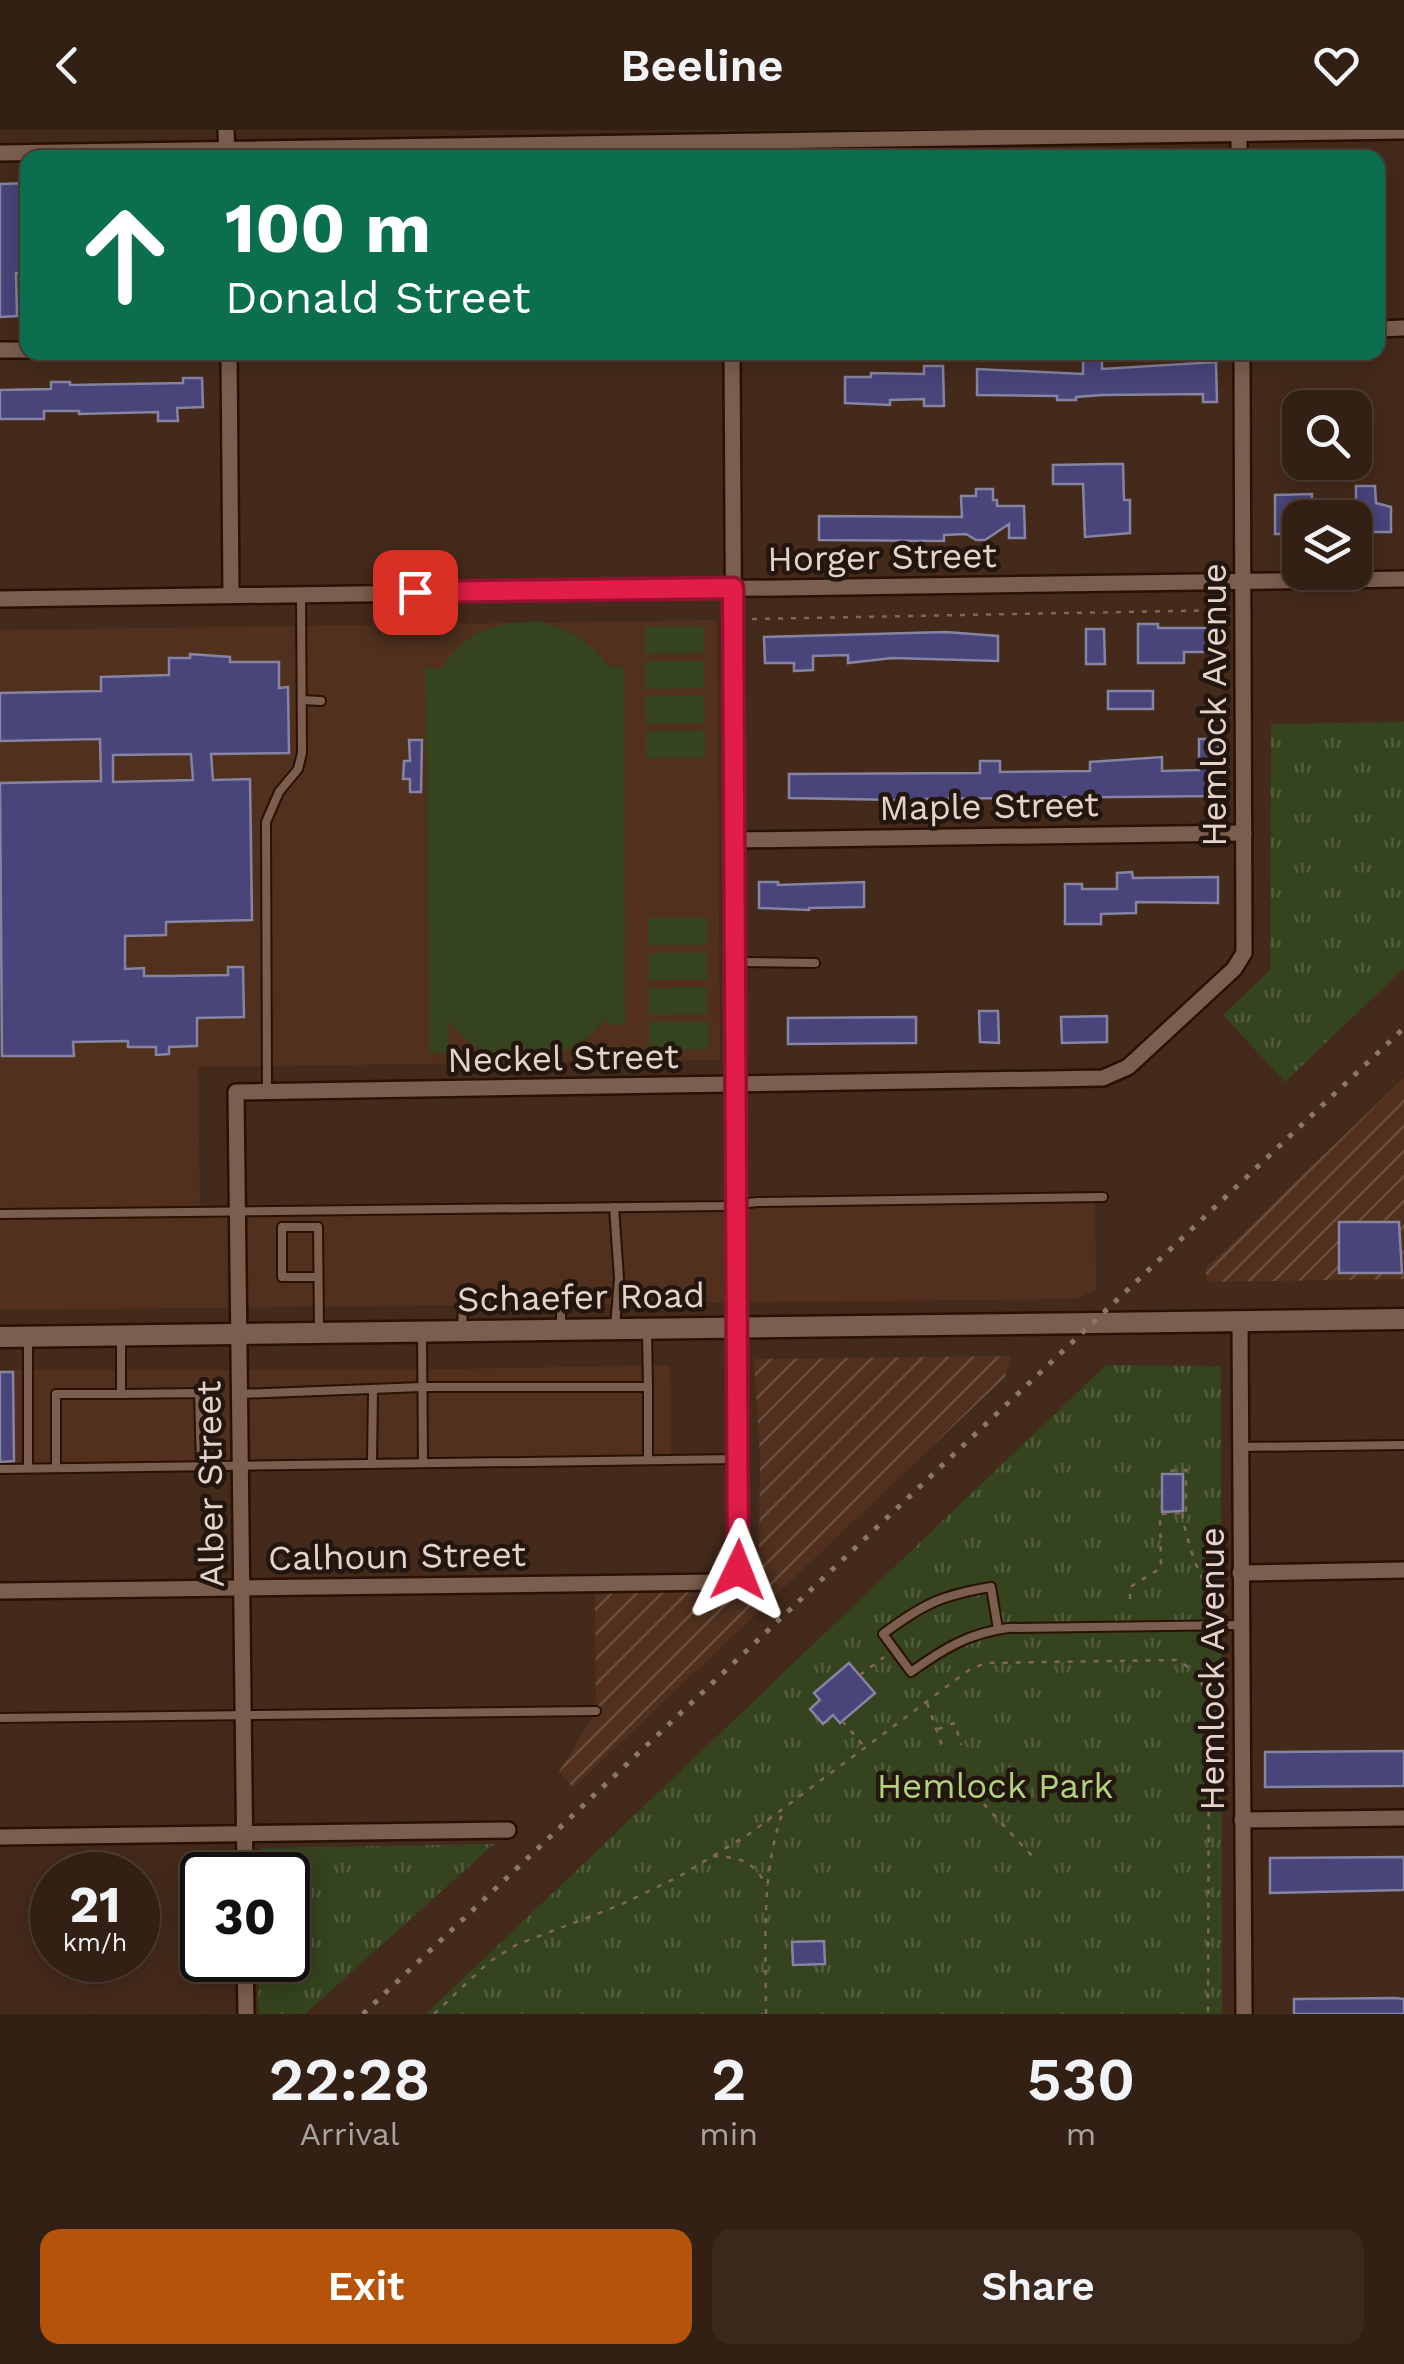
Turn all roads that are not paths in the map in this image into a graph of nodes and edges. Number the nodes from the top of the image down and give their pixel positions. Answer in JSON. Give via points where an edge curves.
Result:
{"nodes":[{"id":1,"x":1239,"y":131,"type":"edge"},
{"id":2,"x":1404,"y":131,"type":"edge"},
{"id":3,"x":730,"y":143,"type":"edge"},
{"id":4,"x":378,"y":150,"type":"edge"},
{"id":5,"x":229,"y":360,"type":"edge"},
{"id":6,"x":732,"y":360,"type":"edge"},
{"id":7,"x":1242,"y":360,"type":"edge"},
{"id":8,"x":1404,"y":580,"type":"edge"},
{"id":9,"x":1244,"y":582,"type":"junction"},
{"id":10,"x":733,"y":588,"type":"junction"},
{"id":11,"x":301,"y":594,"type":"junction"},
{"id":12,"x":231,"y":595,"type":"junction"},
{"id":13,"x":0,"y":600,"type":"edge"},
{"id":14,"x":302,"y":700,"type":"junction"},
{"id":15,"x":321,"y":700,"type":"dead end"},
{"id":16,"x":1244,"y":833,"type":"junction"},
{"id":17,"x":735,"y":840,"type":"junction"},
{"id":18,"x":736,"y":962,"type":"junction"},
{"id":19,"x":815,"y":963,"type":"dead end"},
{"id":20,"x":1172,"y":1026,"type":"joint"},
{"id":21,"x":737,"y":1086,"type":"junction"},
{"id":22,"x":236,"y":1092,"type":"joint"},
{"id":23,"x":267,"y":1092,"type":"junction"},
{"id":24,"x":1103,"y":1197,"type":"dead end"},
{"id":25,"x":738,"y":1204,"type":"junction"},
{"id":26,"x":614,"y":1207,"type":"junction"},
{"id":27,"x":237,"y":1210,"type":"junction"},
{"id":28,"x":0,"y":1214,"type":"edge"},
{"id":29,"x":318,"y":1277,"type":"junction"},
{"id":30,"x":463,"y":1304,"type":"dead end"},
{"id":31,"x":561,"y":1304,"type":"dead end"},
{"id":32,"x":1404,"y":1319,"type":"edge"},
{"id":33,"x":1240,"y":1323,"type":"junction"},
{"id":34,"x":647,"y":1327,"type":"junction"},
{"id":35,"x":738,"y":1327,"type":"junction"},
{"id":36,"x":615,"y":1328,"type":"junction"},
{"id":37,"x":561,"y":1331,"type":"junction"},
{"id":38,"x":422,"y":1332,"type":"junction"},
{"id":39,"x":462,"y":1332,"type":"junction"},
{"id":40,"x":238,"y":1334,"type":"junction"},
{"id":41,"x":319,"y":1334,"type":"junction"},
{"id":42,"x":121,"y":1336,"type":"junction"},
{"id":43,"x":0,"y":1337,"type":"edge"},
{"id":44,"x":28,"y":1337,"type":"junction"},
{"id":45,"x":422,"y":1387,"type":"junction"},
{"id":46,"x":648,"y":1387,"type":"junction"},
{"id":47,"x":373,"y":1389,"type":"junction"},
{"id":48,"x":121,"y":1394,"type":"junction"},
{"id":49,"x":238,"y":1394,"type":"junction"},
{"id":50,"x":1404,"y":1445,"type":"edge"},
{"id":51,"x":1241,"y":1447,"type":"junction"},
{"id":52,"x":739,"y":1459,"type":"junction"},
{"id":53,"x":648,"y":1460,"type":"junction"},
{"id":54,"x":423,"y":1463,"type":"junction"},
{"id":55,"x":372,"y":1464,"type":"junction"},
{"id":56,"x":201,"y":1466,"type":"junction"},
{"id":57,"x":240,"y":1466,"type":"junction"},
{"id":58,"x":28,"y":1468,"type":"junction"},
{"id":59,"x":56,"y":1468,"type":"junction"},
{"id":60,"x":0,"y":1469,"type":"edge"},
{"id":61,"x":1404,"y":1570,"type":"edge"},
{"id":62,"x":1240,"y":1573,"type":"junction"},
{"id":63,"x":241,"y":1588,"type":"junction"},
{"id":64,"x":0,"y":1591,"type":"edge"},
{"id":65,"x":1240,"y":1626,"type":"junction"},
{"id":66,"x":998,"y":1629,"type":"junction"},
{"id":67,"x":596,"y":1711,"type":"dead end"},
{"id":68,"x":243,"y":1714,"type":"junction"},
{"id":69,"x":0,"y":1718,"type":"edge"},
{"id":70,"x":1404,"y":1818,"type":"edge"},
{"id":71,"x":1242,"y":1820,"type":"junction"},
{"id":72,"x":508,"y":1830,"type":"dead end"},
{"id":73,"x":244,"y":1833,"type":"junction"},
{"id":74,"x":0,"y":1837,"type":"edge"},
{"id":75,"x":244,"y":1852,"type":"edge"},
{"id":76,"x":245,"y":1982,"type":"edge"},
{"id":77,"x":246,"y":2014,"type":"edge"},
{"id":78,"x":1244,"y":2014,"type":"edge"}],
"edges":[{"from":1,"to":2,"type":"street"},
{"from":1,"to":3,"type":"street"},
{"from":3,"to":4,"type":"street"},
{"from":5,"to":12,"type":"street"},
{"from":6,"to":10,"type":"street"},
{"from":7,"to":9,"type":"street","name":"Hemlock Avenue"},
{"from":8,"to":9,"type":"street","name":"Horger Street"},
{"from":9,"to":10,"type":"street","name":"Horger Street"},
{"from":9,"to":16,"type":"street","name":"Hemlock Avenue"},
{"from":10,"to":11,"type":"street","name":"Horger Street"},
{"from":10,"to":17,"type":"street"},
{"from":11,"to":12,"type":"street","name":"Horger Street"},
{"from":11,"to":14,"type":"lane"},
{"from":12,"to":13,"type":"street","name":"Horger Street"},
{"from":14,"to":15,"type":"lane"},
{"from":14,"to":23,"type":"lane","via":[[298,769],[266,822]]},
{"from":16,"to":17,"type":"street","name":"Maple Street"},
{"from":16,"to":20,"type":"street","name":"Hemlock Avenue","via":[[1244,953]]},
{"from":17,"to":18,"type":"street"},
{"from":18,"to":19,"type":"lane"},
{"from":18,"to":21,"type":"street"},
{"from":20,"to":21,"type":"street","name":"Neckel Street","via":[[1128,1067],[1103,1078]]},
{"from":21,"to":23,"type":"street","name":"Neckel Street"},
{"from":21,"to":25,"type":"street"},
{"from":22,"to":23,"type":"street","name":"Neckel Street"},
{"from":22,"to":27,"type":"street","name":"Alber Street"},
{"from":24,"to":25,"type":"lane"},
{"from":25,"to":26,"type":"lane"},
{"from":25,"to":35,"type":"street"},
{"from":26,"to":27,"type":"lane"},
{"from":26,"to":36,"type":"lane"},
{"from":27,"to":28,"type":"lane"},
{"from":27,"to":40,"type":"street","name":"Alber Street"},
{"from":29,"to":29,"type":"lane","via":[[318,1227],[282,1227],[282,1277]]},
{"from":29,"to":41,"type":"lane"},
{"from":30,"to":39,"type":"lane"},
{"from":31,"to":37,"type":"lane"},
{"from":32,"to":33,"type":"main road","name":"Schaefer Road"},
{"from":33,"to":35,"type":"main road","name":"Schaefer Road"},
{"from":33,"to":51,"type":"street","name":"Hemlock Avenue"},
{"from":34,"to":35,"type":"main road","name":"Schaefer Road"},
{"from":34,"to":36,"type":"main road","name":"Schaefer Road"},
{"from":34,"to":46,"type":"lane"},
{"from":35,"to":52,"type":"street"},
{"from":36,"to":37,"type":"main road","name":"Schaefer Road"},
{"from":37,"to":39,"type":"main road","name":"Schaefer Road"},
{"from":38,"to":39,"type":"main road","name":"Schaefer Road"},
{"from":38,"to":41,"type":"main road","name":"Schaefer Road"},
{"from":38,"to":45,"type":"lane"},
{"from":40,"to":41,"type":"main road","name":"Schaefer Road"},
{"from":40,"to":42,"type":"main road","name":"Schaefer Road"},
{"from":40,"to":49,"type":"street","name":"Alber Street"},
{"from":42,"to":44,"type":"main road","name":"Schaefer Road"},
{"from":42,"to":48,"type":"lane"},
{"from":43,"to":44,"type":"main road","name":"Schaefer Road"},
{"from":44,"to":58,"type":"lane"},
{"from":45,"to":46,"type":"lane"},
{"from":45,"to":47,"type":"lane"},
{"from":45,"to":54,"type":"lane"},
{"from":46,"to":53,"type":"lane"},
{"from":47,"to":49,"type":"lane"},
{"from":47,"to":55,"type":"lane"},
{"from":48,"to":56,"type":"lane","via":[[200,1393]]},
{"from":48,"to":59,"type":"lane","via":[[56,1394]]},
{"from":49,"to":57,"type":"street","name":"Alber Street"},
{"from":50,"to":51,"type":"lane"},
{"from":51,"to":62,"type":"street","name":"Hemlock Avenue"},
{"from":52,"to":53,"type":"lane"},
{"from":52,"to":63,"type":"street","name":"Calhoun Street","via":[[740,1563],[733,1578],[722,1582]]},
{"from":53,"to":54,"type":"lane"},
{"from":54,"to":55,"type":"lane"},
{"from":55,"to":57,"type":"lane"},
{"from":56,"to":57,"type":"lane"},
{"from":56,"to":59,"type":"lane"},
{"from":57,"to":63,"type":"street","name":"Alber Street"},
{"from":58,"to":59,"type":"lane"},
{"from":58,"to":60,"type":"lane"},
{"from":61,"to":62,"type":"street"},
{"from":62,"to":65,"type":"street","name":"Hemlock Avenue"},
{"from":63,"to":64,"type":"street","name":"Calhoun Street"},
{"from":63,"to":68,"type":"street","name":"Alber Street"},
{"from":65,"to":66,"type":"lane"},
{"from":65,"to":71,"type":"street","name":"Hemlock Avenue"},
{"from":66,"to":66,"type":"lane","via":[[949,1644],[911,1672],[883,1634],[947,1594],[992,1586]]},
{"from":67,"to":68,"type":"lane"},
{"from":68,"to":69,"type":"lane"},
{"from":68,"to":73,"type":"street","name":"Alber Street"},
{"from":70,"to":71,"type":"street"},
{"from":71,"to":78,"type":"street","name":"Hemlock Avenue"},
{"from":72,"to":73,"type":"street"},
{"from":73,"to":74,"type":"street"},
{"from":73,"to":75,"type":"street","name":"Alber Street"},
{"from":76,"to":77,"type":"street"}]}
